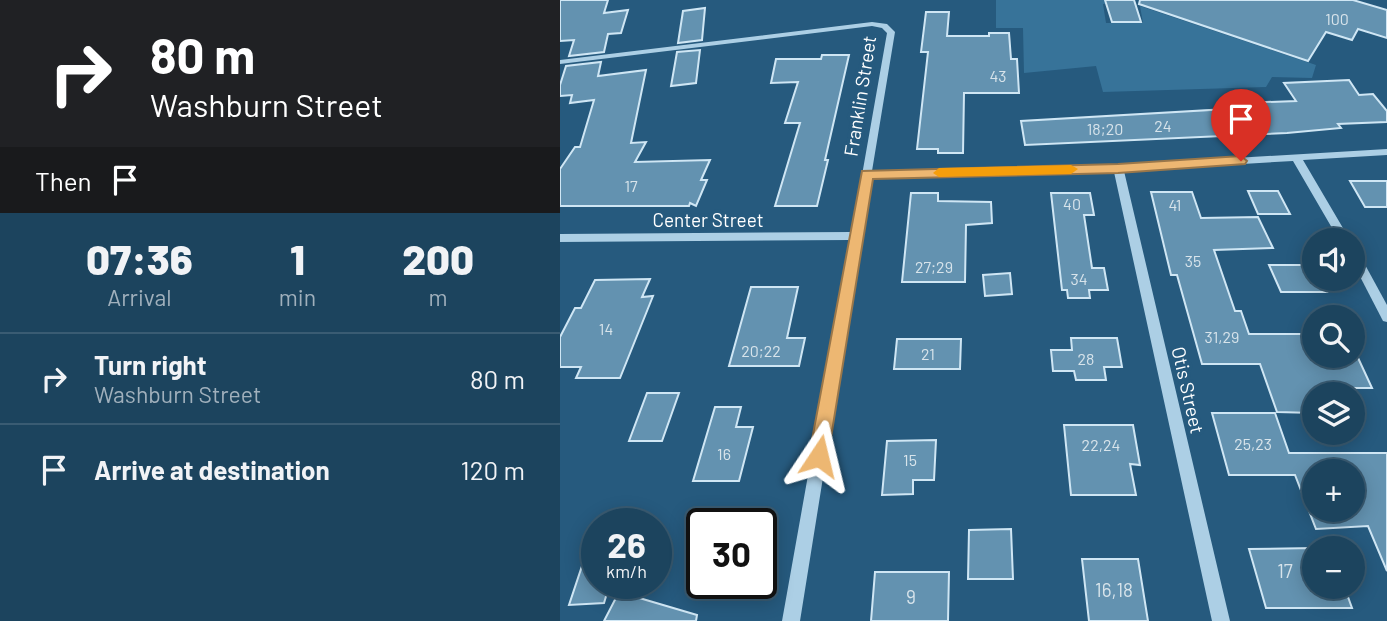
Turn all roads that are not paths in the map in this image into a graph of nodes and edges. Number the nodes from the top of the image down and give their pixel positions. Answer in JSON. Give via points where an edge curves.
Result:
{"nodes":[{"id":1,"x":560,"y":61,"type":"edge"},
{"id":2,"x":1387,"y":152,"type":"edge"},
{"id":3,"x":1296,"y":157,"type":"junction"},
{"id":4,"x":1118,"y":168,"type":"junction"},
{"id":5,"x":867,"y":174,"type":"junction"},
{"id":6,"x":1338,"y":228,"type":"edge"},
{"id":7,"x":856,"y":236,"type":"junction"},
{"id":8,"x":560,"y":238,"type":"edge"},
{"id":9,"x":1365,"y":276,"type":"edge"},
{"id":10,"x":1387,"y":317,"type":"edge"},
{"id":11,"x":791,"y":621,"type":"edge"},
{"id":12,"x":1221,"y":621,"type":"edge"}],
"edges":[{"from":1,"to":5,"type":"street","name":"Franklin Street","via":[[884,26],[891,32]]},
{"from":2,"to":3,"type":"street"},
{"from":3,"to":4,"type":"street"},
{"from":3,"to":6,"type":"street"},
{"from":4,"to":5,"type":"street"},
{"from":4,"to":12,"type":"street","name":"Otis Street"},
{"from":5,"to":7,"type":"street","name":"Franklin Street"},
{"from":7,"to":8,"type":"street","name":"Center Street"},
{"from":7,"to":11,"type":"street","name":"Franklin Street"},
{"from":9,"to":10,"type":"street"}]}
